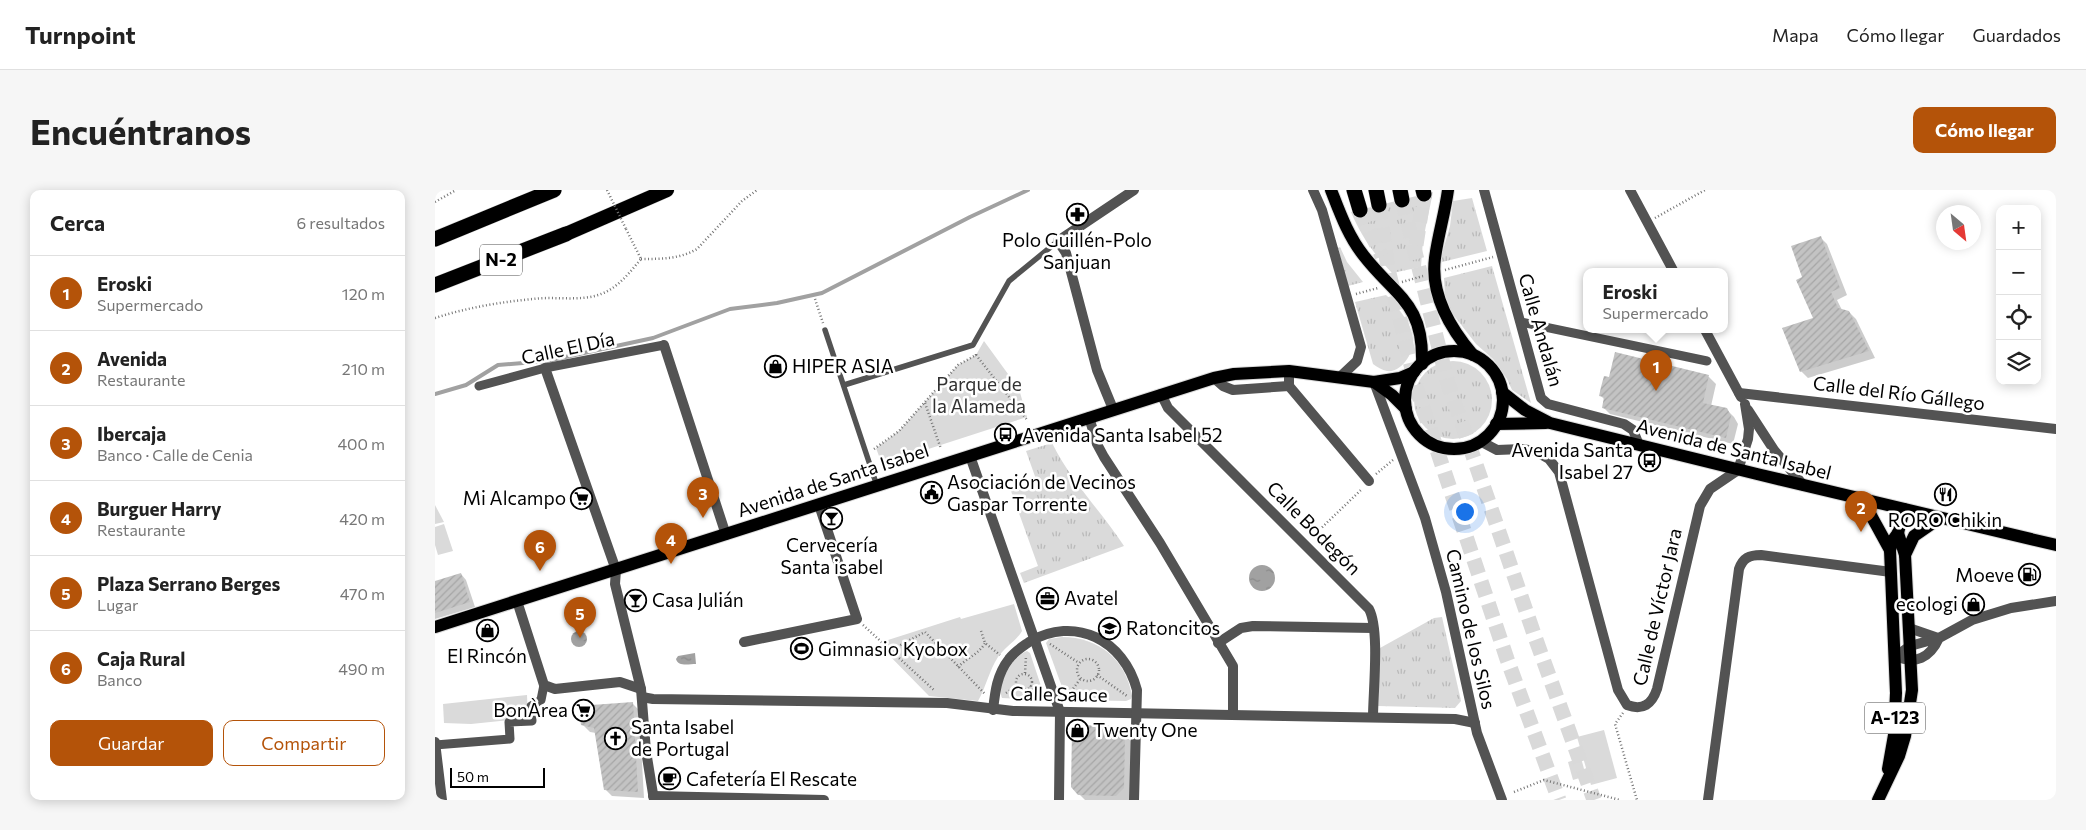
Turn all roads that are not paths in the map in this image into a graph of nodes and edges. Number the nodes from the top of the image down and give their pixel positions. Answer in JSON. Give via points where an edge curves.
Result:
{"nodes":[{"id":1,"x":554,"y":190,"type":"edge"},
{"id":2,"x":667,"y":190,"type":"edge"},
{"id":3,"x":1134,"y":190,"type":"edge"},
{"id":4,"x":1313,"y":190,"type":"edge"},
{"id":5,"x":1331,"y":190,"type":"edge"},
{"id":6,"x":1354,"y":190,"type":"edge"},
{"id":7,"x":1376,"y":190,"type":"edge"},
{"id":8,"x":1448,"y":190,"type":"edge"},
{"id":9,"x":1484,"y":190,"type":"edge"},
{"id":10,"x":1630,"y":190,"type":"edge"},
{"id":11,"x":1379,"y":206,"type":"tunnel mouth"},
{"id":12,"x":1360,"y":210,"type":"tunnel mouth"},
{"id":13,"x":566,"y":234,"type":"joint"},
{"id":14,"x":435,"y":239,"type":"edge"},
{"id":15,"x":1058,"y":241,"type":"junction"},
{"id":16,"x":1672,"y":268,"type":"edge"},
{"id":17,"x":435,"y":285,"type":"edge"},
{"id":18,"x":1521,"y":322,"type":"junction"},
{"id":19,"x":825,"y":330,"type":"road end"},
{"id":20,"x":1707,"y":333,"type":"edge"},
{"id":21,"x":664,"y":345,"type":"joint"},
{"id":22,"x":1473,"y":355,"type":"junction"},
{"id":23,"x":1707,"y":361,"type":"dead end"},
{"id":24,"x":545,"y":368,"type":"junction"},
{"id":25,"x":1418,"y":368,"type":"junction"},
{"id":26,"x":1289,"y":371,"type":"junction"},
{"id":27,"x":1340,"y":377,"type":"junction"},
{"id":28,"x":1214,"y":378,"type":"junction"},
{"id":29,"x":1373,"y":382,"type":"junction"},
{"id":30,"x":844,"y":385,"type":"junction"},
{"id":31,"x":479,"y":386,"type":"dead end"},
{"id":32,"x":1289,"y":386,"type":"junction"},
{"id":33,"x":1502,"y":392,"type":"junction"},
{"id":34,"x":1739,"y":393,"type":"junction"},
{"id":35,"x":1161,"y":394,"type":"junction"},
{"id":36,"x":1745,"y":404,"type":"junction"},
{"id":37,"x":1113,"y":409,"type":"junction"},
{"id":38,"x":1407,"y":409,"type":"junction"},
{"id":39,"x":1089,"y":417,"type":"junction"},
{"id":40,"x":1550,"y":423,"type":"junction"},
{"id":41,"x":1496,"y":424,"type":"junction"},
{"id":42,"x":2056,"y":429,"type":"edge"},
{"id":43,"x":1480,"y":441,"type":"junction"},
{"id":44,"x":1639,"y":445,"type":"junction"},
{"id":45,"x":970,"y":456,"type":"junction"},
{"id":46,"x":1738,"y":470,"type":"junction"},
{"id":47,"x":1369,"y":481,"type":"road end"},
{"id":48,"x":877,"y":486,"type":"junction"},
{"id":49,"x":1804,"y":486,"type":"junction"},
{"id":50,"x":1862,"y":499,"type":"junction"},
{"id":51,"x":819,"y":505,"type":"junction"},
{"id":52,"x":1904,"y":509,"type":"junction"},
{"id":53,"x":1940,"y":518,"type":"junction"},
{"id":54,"x":1898,"y":533,"type":"junction"},
{"id":55,"x":726,"y":535,"type":"junction"},
{"id":56,"x":2056,"y":545,"type":"edge"},
{"id":57,"x":1890,"y":550,"type":"junction"},
{"id":58,"x":1905,"y":555,"type":"junction"},
{"id":59,"x":615,"y":570,"type":"junction"},
{"id":60,"x":1891,"y":572,"type":"junction"},
{"id":61,"x":517,"y":601,"type":"junction"},
{"id":62,"x":2056,"y":601,"type":"edge"},
{"id":63,"x":435,"y":627,"type":"edge"},
{"id":64,"x":1373,"y":628,"type":"junction"},
{"id":65,"x":1909,"y":628,"type":"junction"},
{"id":66,"x":1939,"y":638,"type":"junction"},
{"id":67,"x":1035,"y":639,"type":"junction"},
{"id":68,"x":744,"y":642,"type":"dead end"},
{"id":69,"x":1218,"y":643,"type":"junction"},
{"id":70,"x":1910,"y":646,"type":"junction"},
{"id":71,"x":1896,"y":656,"type":"junction"},
{"id":72,"x":1911,"y":661,"type":"junction"},
{"id":73,"x":637,"y":669,"type":"junction"},
{"id":74,"x":620,"y":682,"type":"junction"},
{"id":75,"x":544,"y":685,"type":"junction"},
{"id":76,"x":642,"y":693,"type":"junction"},
{"id":77,"x":993,"y":710,"type":"junction"},
{"id":78,"x":1060,"y":712,"type":"junction"},
{"id":79,"x":1136,"y":713,"type":"junction"},
{"id":80,"x":1233,"y":714,"type":"junction"},
{"id":81,"x":1373,"y":717,"type":"junction"},
{"id":82,"x":1475,"y":723,"type":"junction"},
{"id":83,"x":435,"y":744,"type":"edge"},
{"id":84,"x":1886,"y":779,"type":"junction"},
{"id":85,"x":654,"y":798,"type":"edge"},
{"id":86,"x":735,"y":799,"type":"edge"},
{"id":87,"x":442,"y":800,"type":"edge"},
{"id":88,"x":824,"y":800,"type":"edge"},
{"id":89,"x":1059,"y":800,"type":"edge"},
{"id":90,"x":1134,"y":800,"type":"edge"},
{"id":91,"x":1502,"y":800,"type":"edge"},
{"id":92,"x":1708,"y":800,"type":"edge"},
{"id":93,"x":1877,"y":800,"type":"edge"}],
"edges":[{"from":1,"to":14,"type":"highway","number":"N-2"},
{"from":2,"to":13,"type":"highway","number":"N-2"},
{"from":3,"to":15,"type":"street"},
{"from":4,"to":27,"type":"street","via":[[1322,210],[1361,347],[1357,361]]},
{"from":5,"to":25,"type":"main road","via":[[1355,243],[1413,311],[1422,339]]},
{"from":6,"to":12,"type":"highway"},
{"from":7,"to":11,"type":"highway"},
{"from":8,"to":22,"type":"main road","via":[[1434,273],[1445,314]]},
{"from":9,"to":18,"type":"street","name":"Calle Andalán"},
{"from":10,"to":16,"type":"street"},
{"from":13,"to":17,"type":"highway","number":"N-2"},
{"from":15,"to":30,"type":"lane","via":[[1009,281],[973,345]]},
{"from":15,"to":37,"type":"street","via":[[1066,253],[1097,370]]},
{"from":18,"to":23,"type":"street"},
{"from":18,"to":44,"type":"street","name":"Calle Andalán","via":[[1543,401],[1624,424],[1633,430]]},
{"from":19,"to":30,"type":"lane"},
{"from":20,"to":34,"type":"street"},
{"from":21,"to":24,"type":"street","name":"Calle El Día"},
{"from":21,"to":55,"type":"street"},
{"from":22,"to":25,"type":"main road","via":[[1446,352],[1429,358]]},
{"from":22,"to":33,"type":"main road","via":[[1489,366]]},
{"from":24,"to":31,"type":"street","name":"Calle El Día"},
{"from":24,"to":59,"type":"street"},
{"from":25,"to":29,"type":"main road","name":"Avenida de Santa Isabel","via":[[1399,378]]},
{"from":25,"to":38,"type":"main road","via":[[1407,390]]},
{"from":26,"to":27,"type":"main road","name":"Avenida de Santa Isabel"},
{"from":26,"to":28,"type":"main road","name":"Avenida de Santa Isabel"},
{"from":26,"to":32,"type":"street"},
{"from":27,"to":29,"type":"main road","name":"Avenida de Santa Isabel"},
{"from":28,"to":32,"type":"street","via":[[1233,390]]},
{"from":28,"to":35,"type":"main road","name":"Avenida de Santa Isabel"},
{"from":29,"to":38,"type":"main road","name":"Avenida de Santa Isabel"},
{"from":29,"to":82,"type":"street","name":"Camino de los Silos","via":[[1425,518],[1446,592]]},
{"from":30,"to":48,"type":"lane"},
{"from":32,"to":47,"type":"street"},
{"from":33,"to":40,"type":"main road","name":"Avenida de Santa Isabel","via":[[1525,410]]},
{"from":33,"to":41,"type":"main road","via":[[1503,406]]},
{"from":34,"to":36,"type":"street"},
{"from":34,"to":42,"type":"street","name":"Calle del Río Gállego"},
{"from":35,"to":37,"type":"main road","name":"Avenida de Santa Isabel"},
{"from":35,"to":64,"type":"street","name":"Calle Bodegón","via":[[1168,408],[1368,607]]},
{"from":36,"to":46,"type":"street","via":[[1748,440]]},
{"from":36,"to":49,"type":"street","via":[[1774,450]]},
{"from":37,"to":39,"type":"main road","name":"Avenida de Santa Isabel"},
{"from":38,"to":43,"type":"main road","via":[[1413,426],[1435,444],[1453,448]]},
{"from":39,"to":45,"type":"main road","name":"Avenida de Santa Isabel"},
{"from":39,"to":69,"type":"street","via":[[1104,457],[1160,543]]},
{"from":40,"to":41,"type":"main road","name":"Avenida de Santa Isabel"},
{"from":40,"to":44,"type":"main road","name":"Avenida de Santa Isabel"},
{"from":41,"to":43,"type":"main road"},
{"from":43,"to":46,"type":"street","name":"Calle de Víctor Jara","via":[[1497,450],[1535,451],[1549,459],[1559,472],[1618,690],[1627,705],[1634,708],[1647,706],[1655,696],[1700,506],[1710,489]]},
{"from":44,"to":46,"type":"main road","name":"Avenida de Santa Isabel"},
{"from":45,"to":48,"type":"main road","name":"Avenida de Santa Isabel"},
{"from":45,"to":67,"type":"street"},
{"from":46,"to":49,"type":"main road","name":"Avenida de Santa Isabel"},
{"from":48,"to":51,"type":"main road","name":"Avenida de Santa Isabel"},
{"from":49,"to":50,"type":"main road","name":"Avenida de Santa Isabel"},
{"from":50,"to":52,"type":"main road","name":"Avenida de Santa Isabel"},
{"from":50,"to":57,"type":"main road","number":"A-123"},
{"from":51,"to":55,"type":"main road","name":"Avenida de Santa Isabel"},
{"from":51,"to":68,"type":"street","via":[[857,620]]},
{"from":52,"to":53,"type":"main road","name":"Avenida de Santa Isabel"},
{"from":52,"to":54,"type":"main road","number":"A-123"},
{"from":53,"to":56,"type":"main road","name":"Avenida de Santa Isabel"},
{"from":53,"to":58,"type":"main road","via":[[1915,536]]},
{"from":54,"to":57,"type":"main road","number":"A-123"},
{"from":54,"to":58,"type":"main road"},
{"from":55,"to":59,"type":"main road","name":"Avenida de Santa Isabel"},
{"from":57,"to":60,"type":"main road","number":"A-123"},
{"from":58,"to":65,"type":"main road","number":"A-123"},
{"from":59,"to":61,"type":"main road","name":"Avenida de Santa Isabel"},
{"from":59,"to":73,"type":"street","via":[[615,584]]},
{"from":60,"to":71,"type":"main road","number":"A-123"},
{"from":60,"to":92,"type":"street","via":[[1761,555],[1743,560],[1739,569]]},
{"from":61,"to":63,"type":"main road","name":"Avenida de Santa Isabel"},
{"from":61,"to":75,"type":"street"},
{"from":62,"to":66,"type":"street","via":[[1996,612]]},
{"from":64,"to":69,"type":"street","via":[[1253,626],[1241,628]]},
{"from":64,"to":81,"type":"street","name":"Calle Bodegón"},
{"from":65,"to":66,"type":"street"},
{"from":65,"to":70,"type":"main road","number":"A-123"},
{"from":66,"to":70,"type":"street"},
{"from":66,"to":72,"type":"street","via":[[1930,654]]},
{"from":67,"to":77,"type":"street","via":[[1016,651],[1005,665],[997,682]]},
{"from":67,"to":78,"type":"street"},
{"from":67,"to":79,"type":"street","via":[[1051,632],[1070,631],[1090,635],[1110,646],[1128,666],[1134,680]]},
{"from":69,"to":80,"type":"street","via":[[1234,670]]},
{"from":70,"to":71,"type":"street"},
{"from":70,"to":72,"type":"main road","number":"A-123"},
{"from":71,"to":72,"type":"street"},
{"from":71,"to":84,"type":"main road","number":"A-123","via":[[1895,719]]},
{"from":72,"to":84,"type":"main road","number":"A-123","via":[[1912,690],[1905,736],[1899,756]]},
{"from":73,"to":74,"type":"street"},
{"from":73,"to":76,"type":"street"},
{"from":74,"to":75,"type":"street","via":[[555,689]]},
{"from":74,"to":76,"type":"street","name":"Calle Sauce"},
{"from":75,"to":83,"type":"street","via":[[541,700],[531,706],[532,720],[509,722],[510,739]]},
{"from":76,"to":77,"type":"street","name":"Calle Sauce","via":[[663,699],[947,703]]},
{"from":76,"to":85,"type":"street","via":[[646,751]]},
{"from":77,"to":78,"type":"street","name":"Calle Sauce"},
{"from":78,"to":79,"type":"street","name":"Calle Sauce"},
{"from":78,"to":89,"type":"street"},
{"from":79,"to":80,"type":"street","name":"Calle Sauce"},
{"from":79,"to":90,"type":"street"},
{"from":80,"to":81,"type":"street","name":"Calle Sauce"},
{"from":81,"to":82,"type":"street","name":"Calle Sauce","via":[[1455,719]]},
{"from":82,"to":91,"type":"street","name":"Camino de los Silos"},
{"from":83,"to":87,"type":"street"},
{"from":84,"to":93,"type":"main road","number":"A-123"},
{"from":85,"to":86,"type":"street"},
{"from":86,"to":88,"type":"street"}]}
